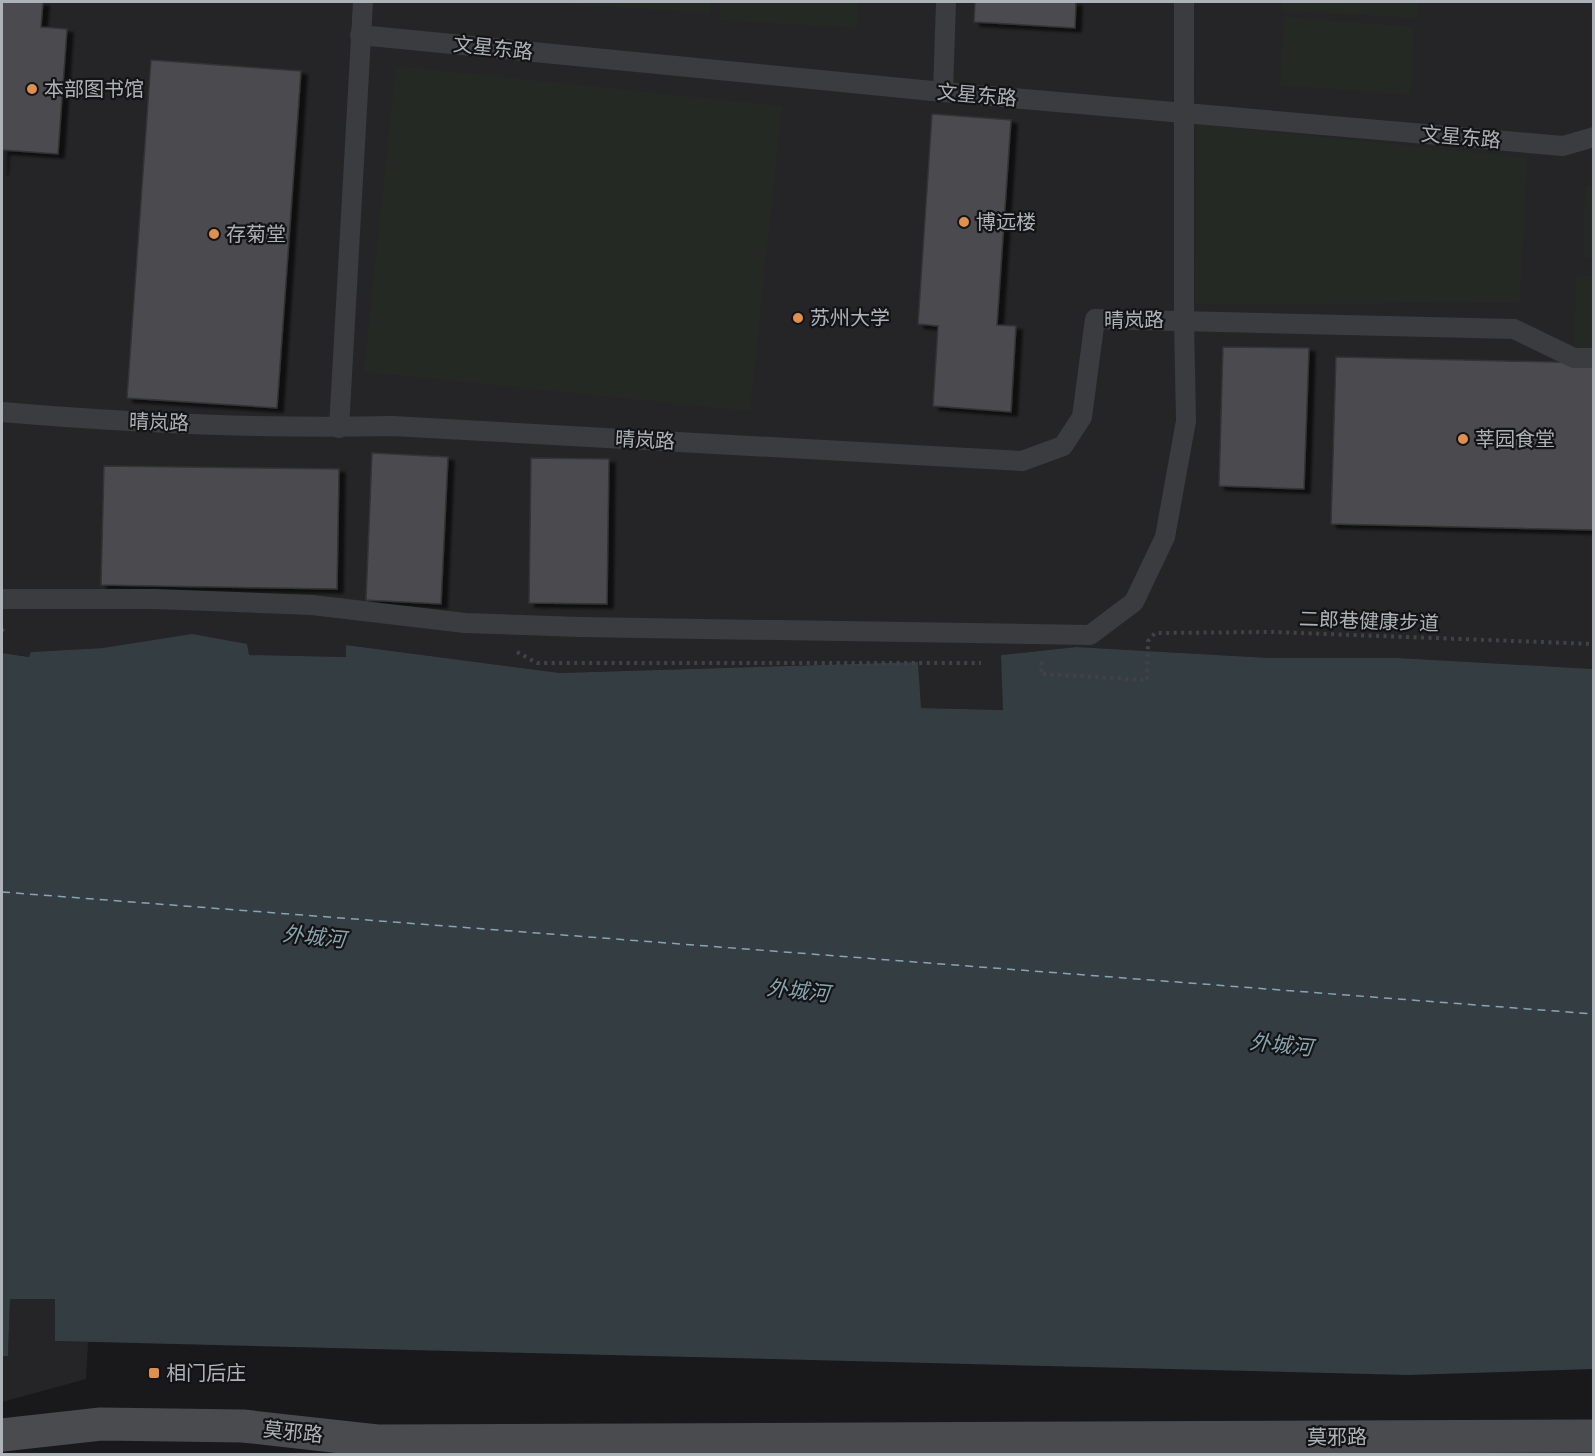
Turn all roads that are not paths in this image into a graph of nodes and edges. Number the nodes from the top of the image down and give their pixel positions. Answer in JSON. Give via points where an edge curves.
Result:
{"nodes":[{"id":1,"x":363,"y":2,"type":"edge"},
{"id":2,"x":946,"y":2,"type":"edge"},
{"id":3,"x":1184,"y":2,"type":"edge"},
{"id":4,"x":360,"y":35,"type":"junction"},
{"id":5,"x":943,"y":92,"type":"junction"},
{"id":6,"x":1183,"y":112,"type":"junction"},
{"id":7,"x":1593,"y":137,"type":"edge"},
{"id":8,"x":1184,"y":320,"type":"junction"},
{"id":9,"x":1593,"y":358,"type":"edge"},
{"id":10,"x":2,"y":412,"type":"edge"},
{"id":11,"x":339,"y":428,"type":"junction"},
{"id":12,"x":2,"y":599,"type":"edge"},
{"id":13,"x":2,"y":1435,"type":"edge"},
{"id":14,"x":1593,"y":1436,"type":"edge"},
{"id":15,"x":1331,"y":1446,"type":"edge"}],
"edges":[{"from":1,"to":4,"type":"lane"},
{"from":2,"to":5,"type":"lane"},
{"from":3,"to":6,"type":"lane"},
{"from":4,"to":5,"type":"lane","name":"文星东路"},
{"from":4,"to":11,"type":"lane"},
{"from":5,"to":6,"type":"lane","name":"文星东路"},
{"from":6,"to":7,"type":"lane","name":"文星东路","via":[[1563,146]]},
{"from":6,"to":8,"type":"lane"},
{"from":8,"to":9,"type":"lane","via":[[1514,329],[1574,358]]},
{"from":8,"to":11,"type":"lane","name":"晴岚路","via":[[1095,319],[1082,417],[1063,446],[1022,461],[392,426]]},
{"from":8,"to":12,"type":"lane","via":[[1186,421],[1165,537],[1134,602],[1090,635],[579,627],[465,623],[312,605]]},
{"from":10,"to":11,"type":"lane","name":"晴岚路","via":[[100,420]]},
{"from":13,"to":15,"type":"main road","name":"莫邪路","via":[[102,1424],[243,1426],[377,1441]]},
{"from":14,"to":15,"type":"main road","name":"莫邪路"}]}
